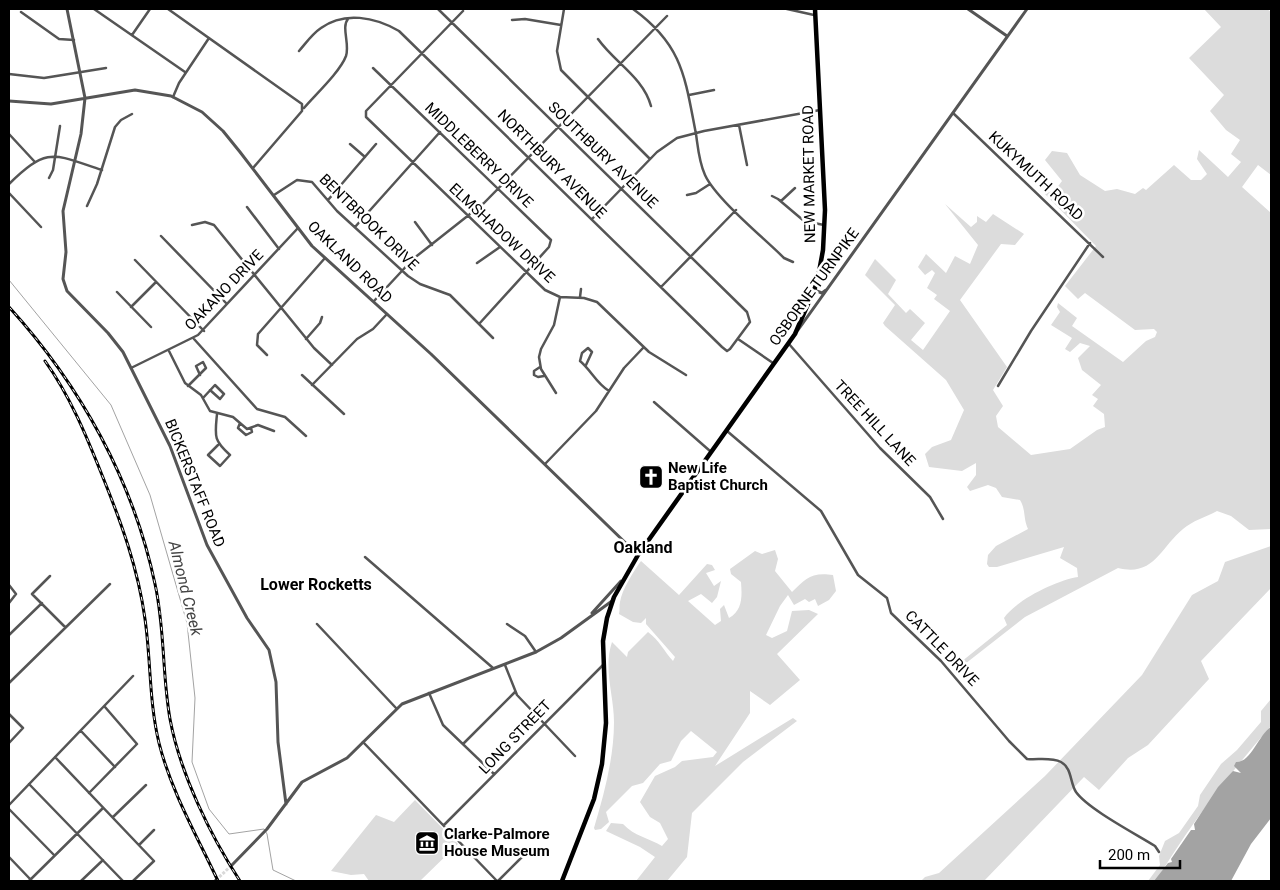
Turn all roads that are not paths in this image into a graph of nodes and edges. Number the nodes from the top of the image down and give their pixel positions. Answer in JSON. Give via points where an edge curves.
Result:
{"nodes":[{"id":1,"x":67,"y":9,"type":"edge"},
{"id":2,"x":94,"y":9,"type":"edge"},
{"id":3,"x":150,"y":9,"type":"edge"},
{"id":4,"x":168,"y":9,"type":"edge"},
{"id":5,"x":438,"y":9,"type":"edge"},
{"id":6,"x":564,"y":9,"type":"edge"},
{"id":7,"x":633,"y":9,"type":"edge"},
{"id":8,"x":787,"y":9,"type":"edge"},
{"id":9,"x":815,"y":9,"type":"edge"},
{"id":10,"x":968,"y":9,"type":"edge"},
{"id":11,"x":1027,"y":9,"type":"edge"},
{"id":12,"x":463,"y":11,"type":"dead end"},
{"id":13,"x":21,"y":12,"type":"dead end"},
{"id":14,"x":667,"y":16,"type":"dead end"},
{"id":15,"x":816,"y":16,"type":"junction"},
{"id":16,"x":349,"y":18,"type":"junction"},
{"id":17,"x":512,"y":20,"type":"dead end"},
{"id":18,"x":452,"y":23,"type":"junction"},
{"id":19,"x":561,"y":25,"type":"junction"},
{"id":20,"x":655,"y":29,"type":"junction"},
{"id":21,"x":132,"y":35,"type":"junction"},
{"id":22,"x":1007,"y":36,"type":"junction"},
{"id":23,"x":209,"y":38,"type":"junction"},
{"id":24,"x":598,"y":39,"type":"dead end"},
{"id":25,"x":74,"y":40,"type":"junction"},
{"id":26,"x":299,"y":51,"type":"dead end"},
{"id":27,"x":422,"y":53,"type":"junction"},
{"id":28,"x":621,"y":63,"type":"junction"},
{"id":29,"x":106,"y":68,"type":"dead end"},
{"id":30,"x":373,"y":68,"type":"dead end"},
{"id":31,"x":185,"y":72,"type":"junction"},
{"id":32,"x":80,"y":73,"type":"junction"},
{"id":33,"x":9,"y":74,"type":"edge"},
{"id":34,"x":391,"y":85,"type":"junction"},
{"id":35,"x":714,"y":90,"type":"dead end"},
{"id":36,"x":689,"y":95,"type":"junction"},
{"id":37,"x":173,"y":97,"type":"junction"},
{"id":38,"x":85,"y":98,"type":"junction"},
{"id":39,"x":588,"y":98,"type":"junction"},
{"id":40,"x":9,"y":101,"type":"edge"},
{"id":41,"x":651,"y":106,"type":"dead end"},
{"id":42,"x":304,"y":108,"type":"junction"},
{"id":43,"x":821,"y":110,"type":"junction"},
{"id":44,"x":132,"y":114,"type":"dead end"},
{"id":45,"x":953,"y":114,"type":"junction"},
{"id":46,"x":739,"y":124,"type":"junction"},
{"id":47,"x":60,"y":126,"type":"dead end"},
{"id":48,"x":559,"y":127,"type":"junction"},
{"id":49,"x":440,"y":132,"type":"junction"},
{"id":50,"x":695,"y":132,"type":"junction"},
{"id":51,"x":9,"y":134,"type":"edge"},
{"id":52,"x":350,"y":144,"type":"dead end"},
{"id":53,"x":376,"y":144,"type":"dead end"},
{"id":54,"x":55,"y":157,"type":"junction"},
{"id":55,"x":365,"y":157,"type":"junction"},
{"id":56,"x":529,"y":158,"type":"junction"},
{"id":57,"x":650,"y":159,"type":"junction"},
{"id":58,"x":34,"y":161,"type":"junction"},
{"id":59,"x":74,"y":161,"type":"junction"},
{"id":60,"x":412,"y":162,"type":"junction"},
{"id":61,"x":747,"y":165,"type":"dead end"},
{"id":62,"x":253,"y":168,"type":"junction"},
{"id":63,"x":102,"y":170,"type":"junction"},
{"id":64,"x":49,"y":178,"type":"dead end"},
{"id":65,"x":9,"y":184,"type":"edge"},
{"id":66,"x":710,"y":184,"type":"junction"},
{"id":67,"x":794,"y":188,"type":"dead end"},
{"id":68,"x":498,"y":189,"type":"junction"},
{"id":69,"x":621,"y":189,"type":"junction"},
{"id":70,"x":9,"y":193,"type":"edge"},
{"id":71,"x":274,"y":195,"type":"junction"},
{"id":72,"x":687,"y":195,"type":"dead end"},
{"id":73,"x":772,"y":196,"type":"dead end"},
{"id":74,"x":328,"y":200,"type":"junction"},
{"id":75,"x":781,"y":201,"type":"junction"},
{"id":76,"x":87,"y":206,"type":"dead end"},
{"id":77,"x":247,"y":207,"type":"dead end"},
{"id":78,"x":736,"y":210,"type":"junction"},
{"id":79,"x":469,"y":217,"type":"junction"},
{"id":80,"x":592,"y":219,"type":"junction"},
{"id":81,"x":416,"y":222,"type":"dead end"},
{"id":82,"x":192,"y":225,"type":"dead end"},
{"id":83,"x":825,"y":225,"type":"junction"},
{"id":84,"x":40,"y":227,"type":"dead end"},
{"id":85,"x":355,"y":227,"type":"junction"},
{"id":86,"x":298,"y":228,"type":"junction"},
{"id":87,"x":162,"y":236,"type":"dead end"},
{"id":88,"x":1090,"y":243,"type":"junction"},
{"id":89,"x":432,"y":245,"type":"junction"},
{"id":90,"x":500,"y":247,"type":"junction"},
{"id":91,"x":279,"y":249,"type":"junction"},
{"id":92,"x":691,"y":256,"type":"junction"},
{"id":93,"x":1103,"y":257,"type":"dead end"},
{"id":94,"x":325,"y":258,"type":"junction"},
{"id":95,"x":135,"y":260,"type":"dead end"},
{"id":96,"x":793,"y":262,"type":"dead end"},
{"id":97,"x":477,"y":263,"type":"dead end"},
{"id":98,"x":402,"y":270,"type":"junction"},
{"id":99,"x":526,"y":272,"type":"junction"},
{"id":100,"x":255,"y":276,"type":"junction"},
{"id":101,"x":156,"y":282,"type":"junction"},
{"id":102,"x":830,"y":286,"type":"junction"},
{"id":103,"x":661,"y":287,"type":"junction"},
{"id":104,"x":581,"y":289,"type":"dead end"},
{"id":105,"x":814,"y":290,"type":"junction"},
{"id":106,"x":117,"y":292,"type":"dead end"},
{"id":107,"x":560,"y":297,"type":"junction"},
{"id":108,"x":580,"y":297,"type":"junction"},
{"id":109,"x":374,"y":301,"type":"junction"},
{"id":110,"x":226,"y":304,"type":"junction"},
{"id":111,"x":131,"y":306,"type":"junction"},
{"id":112,"x":281,"y":307,"type":"junction"},
{"id":113,"x":808,"y":308,"type":"junction"},
{"id":114,"x":813,"y":311,"type":"junction"},
{"id":115,"x":387,"y":314,"type":"junction"},
{"id":116,"x":322,"y":316,"type":"dead end"},
{"id":117,"x":479,"y":324,"type":"junction"},
{"id":118,"x":151,"y":328,"type":"dead end"},
{"id":119,"x":204,"y":331,"type":"junction"},
{"id":120,"x":795,"y":334,"type":"junction"},
{"id":121,"x":493,"y":338,"type":"dead end"},
{"id":122,"x":194,"y":339,"type":"junction"},
{"id":123,"x":306,"y":339,"type":"junction"},
{"id":124,"x":738,"y":339,"type":"junction"},
{"id":125,"x":788,"y":344,"type":"junction"},
{"id":126,"x":643,"y":348,"type":"junction"},
{"id":127,"x":169,"y":350,"type":"junction"},
{"id":128,"x":267,"y":355,"type":"dead end"},
{"id":129,"x":774,"y":364,"type":"junction"},
{"id":130,"x":332,"y":365,"type":"junction"},
{"id":131,"x":586,"y":365,"type":"junction"},
{"id":132,"x":540,"y":367,"type":"junction"},
{"id":133,"x":131,"y":368,"type":"junction"},
{"id":134,"x":200,"y":375,"type":"junction"},
{"id":135,"x":302,"y":375,"type":"dead end"},
{"id":136,"x":686,"y":375,"type":"dead end"},
{"id":137,"x":544,"y":376,"type":"junction"},
{"id":138,"x":312,"y":385,"type":"junction"},
{"id":139,"x":188,"y":386,"type":"junction"},
{"id":140,"x":998,"y":386,"type":"dead end"},
{"id":141,"x":210,"y":390,"type":"junction"},
{"id":142,"x":608,"y":391,"type":"junction"},
{"id":143,"x":556,"y":393,"type":"dead end"},
{"id":144,"x":203,"y":398,"type":"junction"},
{"id":145,"x":654,"y":402,"type":"dead end"},
{"id":146,"x":217,"y":414,"type":"junction"},
{"id":147,"x":344,"y":414,"type":"dead end"},
{"id":148,"x":240,"y":423,"type":"junction"},
{"id":149,"x":251,"y":428,"type":"junction"},
{"id":150,"x":274,"y":431,"type":"dead end"},
{"id":151,"x":727,"y":431,"type":"junction"},
{"id":152,"x":306,"y":436,"type":"dead end"},
{"id":153,"x":218,"y":445,"type":"junction"},
{"id":154,"x":712,"y":452,"type":"junction"},
{"id":155,"x":545,"y":464,"type":"junction"},
{"id":156,"x":943,"y":519,"type":"dead end"},
{"id":157,"x":638,"y":555,"type":"junction"},
{"id":158,"x":365,"y":557,"type":"dead end"},
{"id":159,"x":50,"y":576,"type":"dead end"},
{"id":160,"x":622,"y":580,"type":"junction"},
{"id":161,"x":110,"y":584,"type":"dead end"},
{"id":162,"x":9,"y":585,"type":"edge"},
{"id":163,"x":613,"y":600,"type":"junction"},
{"id":164,"x":9,"y":603,"type":"edge"},
{"id":165,"x":42,"y":604,"type":"junction"},
{"id":166,"x":600,"y":608,"type":"junction"},
{"id":167,"x":609,"y":609,"type":"junction"},
{"id":168,"x":588,"y":617,"type":"junction"},
{"id":169,"x":317,"y":624,"type":"dead end"},
{"id":170,"x":507,"y":624,"type":"dead end"},
{"id":171,"x":65,"y":627,"type":"junction"},
{"id":172,"x":9,"y":635,"type":"edge"},
{"id":173,"x":536,"y":652,"type":"junction"},
{"id":174,"x":505,"y":665,"type":"junction"},
{"id":175,"x":603,"y":666,"type":"junction"},
{"id":176,"x":494,"y":669,"type":"junction"},
{"id":177,"x":133,"y":676,"type":"dead end"},
{"id":178,"x":9,"y":683,"type":"edge"},
{"id":179,"x":429,"y":692,"type":"junction"},
{"id":180,"x":515,"y":692,"type":"junction"},
{"id":181,"x":105,"y":707,"type":"junction"},
{"id":182,"x":396,"y":708,"type":"junction"},
{"id":183,"x":9,"y":714,"type":"edge"},
{"id":184,"x":544,"y":723,"type":"junction"},
{"id":185,"x":81,"y":731,"type":"junction"},
{"id":186,"x":363,"y":742,"type":"junction"},
{"id":187,"x":9,"y":743,"type":"edge"},
{"id":188,"x":463,"y":744,"type":"junction"},
{"id":189,"x":575,"y":756,"type":"dead end"},
{"id":190,"x":55,"y":757,"type":"junction"},
{"id":191,"x":115,"y":767,"type":"junction"},
{"id":192,"x":494,"y":774,"type":"junction"},
{"id":193,"x":29,"y":784,"type":"junction"},
{"id":194,"x":146,"y":785,"type":"dead end"},
{"id":195,"x":89,"y":793,"type":"junction"},
{"id":196,"x":286,"y":804,"type":"junction"},
{"id":197,"x":9,"y":807,"type":"edge"},
{"id":198,"x":103,"y":808,"type":"junction"},
{"id":199,"x":113,"y":817,"type":"junction"},
{"id":200,"x":444,"y":825,"type":"junction"},
{"id":201,"x":154,"y":830,"type":"dead end"},
{"id":202,"x":76,"y":832,"type":"junction"},
{"id":203,"x":139,"y":844,"type":"junction"},
{"id":204,"x":527,"y":852,"type":"dead end"},
{"id":205,"x":1159,"y":852,"type":"dead end"},
{"id":206,"x":54,"y":856,"type":"junction"},
{"id":207,"x":9,"y":857,"type":"edge"},
{"id":208,"x":103,"y":860,"type":"junction"},
{"id":209,"x":232,"y":866,"type":"tunnel mouth"},
{"id":210,"x":30,"y":880,"type":"edge"},
{"id":211,"x":81,"y":881,"type":"edge"},
{"id":212,"x":123,"y":881,"type":"edge"},
{"id":213,"x":133,"y":881,"type":"edge"},
{"id":214,"x":498,"y":881,"type":"edge"},
{"id":215,"x":562,"y":881,"type":"edge"}],
"edges":[{"from":1,"to":25,"type":"street","name":"BICKERSTAFF ROAD"},
{"from":2,"to":21,"type":"street"},
{"from":3,"to":21,"type":"street"},
{"from":4,"to":23,"type":"street"},
{"from":5,"to":18,"type":"street","name":"SOUTHBURY AVENUE"},
{"from":6,"to":19,"type":"street"},
{"from":7,"to":20,"type":"street"},
{"from":8,"to":15,"type":"street"},
{"from":9,"to":15,"type":"main road","name":"NEW MARKET ROAD"},
{"from":10,"to":22,"type":"street"},
{"from":11,"to":22,"type":"street","name":"OSBORNE TURNPIKE"},
{"from":12,"to":18,"type":"street"},
{"from":13,"to":25,"type":"street","via":[[59,39]]},
{"from":14,"to":20,"type":"street"},
{"from":15,"to":43,"type":"main road","name":"NEW MARKET ROAD"},
{"from":16,"to":26,"type":"street","name":"NORTHBURY AVENUE","via":[[321,28]]},
{"from":16,"to":27,"type":"street","name":"NORTHBURY AVENUE","via":[[364,18],[391,27]]},
{"from":16,"to":42,"type":"street","via":[[344,23],[348,42],[344,61]]},
{"from":17,"to":19,"type":"street"},
{"from":18,"to":27,"type":"street"},
{"from":18,"to":48,"type":"street","name":"SOUTHBURY AVENUE"},
{"from":19,"to":39,"type":"street","via":[[557,51],[560,67]]},
{"from":20,"to":28,"type":"street"},
{"from":20,"to":36,"type":"street","via":[[680,60]]},
{"from":21,"to":31,"type":"street"},
{"from":22,"to":45,"type":"street","name":"OSBORNE TURNPIKE"},
{"from":23,"to":31,"type":"street"},
{"from":23,"to":42,"type":"street"},
{"from":24,"to":28,"type":"street"},
{"from":25,"to":32,"type":"street","name":"BICKERSTAFF ROAD"},
{"from":27,"to":34,"type":"street"},
{"from":27,"to":56,"type":"street","name":"NORTHBURY AVENUE"},
{"from":28,"to":39,"type":"street"},
{"from":28,"to":41,"type":"street","via":[[640,83]]},
{"from":29,"to":32,"type":"street"},
{"from":30,"to":34,"type":"street","name":"MIDDLEBERRY DRIVE"},
{"from":31,"to":37,"type":"street"},
{"from":32,"to":33,"type":"street","via":[[44,78]]},
{"from":32,"to":38,"type":"street","name":"BICKERSTAFF ROAD"},
{"from":34,"to":49,"type":"street","name":"MIDDLEBERRY DRIVE"},
{"from":34,"to":60,"type":"street","name":"ELMSHADOW DRIVE","via":[[365,115]]},
{"from":35,"to":36,"type":"street"},
{"from":36,"to":50,"type":"street"},
{"from":37,"to":38,"type":"street","name":"OAKLAND ROAD","via":[[135,90]]},
{"from":37,"to":62,"type":"street","name":"OAKLAND ROAD","via":[[212,120]]},
{"from":38,"to":40,"type":"street","name":"OAKLAND ROAD","via":[[43,104]]},
{"from":38,"to":59,"type":"street","name":"BICKERSTAFF ROAD"},
{"from":39,"to":48,"type":"street"},
{"from":39,"to":57,"type":"street"},
{"from":42,"to":62,"type":"street"},
{"from":43,"to":46,"type":"street"},
{"from":43,"to":83,"type":"main road","name":"NEW MARKET ROAD"},
{"from":44,"to":63,"type":"street","via":[[115,127]]},
{"from":45,"to":88,"type":"street","name":"KUKYMUTH ROAD"},
{"from":45,"to":102,"type":"street","name":"OSBORNE TURNPIKE"},
{"from":46,"to":50,"type":"street"},
{"from":46,"to":61,"type":"street"},
{"from":47,"to":54,"type":"street"},
{"from":48,"to":56,"type":"street"},
{"from":48,"to":69,"type":"street","name":"SOUTHBURY AVENUE"},
{"from":49,"to":60,"type":"street"},
{"from":49,"to":68,"type":"street","name":"MIDDLEBERRY DRIVE"},
{"from":50,"to":57,"type":"street","via":[[672,141]]},
{"from":50,"to":66,"type":"street","via":[[701,165]]},
{"from":51,"to":58,"type":"street"},
{"from":52,"to":55,"type":"street"},
{"from":53,"to":55,"type":"street"},
{"from":54,"to":58,"type":"street"},
{"from":54,"to":59,"type":"street"},
{"from":54,"to":64,"type":"street"},
{"from":55,"to":74,"type":"street"},
{"from":56,"to":68,"type":"street"},
{"from":56,"to":80,"type":"street","name":"NORTHBURY AVENUE"},
{"from":57,"to":69,"type":"street"},
{"from":58,"to":65,"type":"street"},
{"from":59,"to":63,"type":"street"},
{"from":59,"to":133,"type":"street","name":"BICKERSTAFF ROAD","via":[[63,211],[66,252],[63,282],[116,341]]},
{"from":60,"to":79,"type":"street","name":"ELMSHADOW DRIVE"},
{"from":60,"to":85,"type":"street"},
{"from":62,"to":71,"type":"street","name":"OAKLAND ROAD"},
{"from":63,"to":76,"type":"street"},
{"from":66,"to":72,"type":"street"},
{"from":66,"to":78,"type":"street"},
{"from":67,"to":75,"type":"street"},
{"from":68,"to":79,"type":"street"},
{"from":68,"to":99,"type":"street","name":"MIDDLEBERRY DRIVE","via":[[551,242]]},
{"from":69,"to":80,"type":"street"},
{"from":69,"to":92,"type":"street","name":"SOUTHBURY AVENUE"},
{"from":70,"to":84,"type":"street"},
{"from":71,"to":74,"type":"street","name":"BENTBROOK DRIVE","via":[[293,182],[305,179]]},
{"from":71,"to":86,"type":"street","name":"OAKLAND ROAD"},
{"from":73,"to":75,"type":"street"},
{"from":74,"to":85,"type":"street","name":"BENTBROOK DRIVE"},
{"from":75,"to":83,"type":"street","via":[[804,221]]},
{"from":77,"to":91,"type":"street"},
{"from":78,"to":92,"type":"street"},
{"from":78,"to":96,"type":"street","via":[[784,258]]},
{"from":79,"to":89,"type":"street"},
{"from":79,"to":90,"type":"street","name":"ELMSHADOW DRIVE"},
{"from":80,"to":103,"type":"street","name":"NORTHBURY AVENUE"},
{"from":81,"to":89,"type":"street"},
{"from":82,"to":100,"type":"street","via":[[205,222],[214,225]]},
{"from":83,"to":105,"type":"main road","name":"NEW MARKET ROAD","via":[[821,265]]},
{"from":85,"to":98,"type":"street","name":"BENTBROOK DRIVE"},
{"from":86,"to":91,"type":"street","name":"OAKANO DRIVE"},
{"from":86,"to":94,"type":"street","name":"OAKLAND ROAD"},
{"from":87,"to":110,"type":"street"},
{"from":88,"to":93,"type":"street","name":"KUKYMUTH ROAD"},
{"from":88,"to":140,"type":"street"},
{"from":89,"to":98,"type":"street"},
{"from":90,"to":97,"type":"street"},
{"from":90,"to":99,"type":"street","name":"ELMSHADOW DRIVE"},
{"from":91,"to":100,"type":"street","name":"OAKANO DRIVE"},
{"from":92,"to":103,"type":"street"},
{"from":92,"to":124,"type":"street","name":"SOUTHBURY AVENUE","via":[[750,317]]},
{"from":94,"to":109,"type":"street","name":"OAKLAND ROAD"},
{"from":94,"to":112,"type":"street"},
{"from":95,"to":101,"type":"street"},
{"from":98,"to":109,"type":"street"},
{"from":98,"to":117,"type":"street","name":"BENTBROOK DRIVE","via":[[420,284],[448,293]]},
{"from":99,"to":107,"type":"street","name":"ELMSHADOW DRIVE","via":[[545,290]]},
{"from":99,"to":117,"type":"street"},
{"from":100,"to":110,"type":"street","name":"OAKANO DRIVE"},
{"from":100,"to":112,"type":"street"},
{"from":101,"to":111,"type":"street"},
{"from":101,"to":119,"type":"street"},
{"from":102,"to":105,"type":"street","via":[[822,293]]},
{"from":102,"to":114,"type":"street","name":"OSBORNE TURNPIKE"},
{"from":103,"to":124,"type":"street","name":"NORTHBURY AVENUE","via":[[727,351]]},
{"from":104,"to":108,"type":"street"},
{"from":105,"to":113,"type":"main road","name":"NEW MARKET ROAD"},
{"from":106,"to":111,"type":"street"},
{"from":107,"to":108,"type":"street","name":"ELMSHADOW DRIVE"},
{"from":107,"to":132,"type":"street","via":[[551,334],[541,349]]},
{"from":108,"to":126,"type":"street","name":"ELMSHADOW DRIVE","via":[[603,307]]},
{"from":109,"to":115,"type":"street","name":"OAKLAND ROAD"},
{"from":110,"to":119,"type":"street","name":"OAKANO DRIVE"},
{"from":111,"to":118,"type":"street"},
{"from":112,"to":123,"type":"street"},
{"from":112,"to":128,"type":"street","via":[[257,336],[258,347]]},
{"from":113,"to":114,"type":"street"},
{"from":113,"to":120,"type":"main road","name":"NEW MARKET ROAD"},
{"from":114,"to":120,"type":"street","name":"OSBORNE TURNPIKE"},
{"from":115,"to":130,"type":"street"},
{"from":115,"to":155,"type":"street","name":"OAKLAND ROAD"},
{"from":116,"to":123,"type":"street"},
{"from":117,"to":121,"type":"street","name":"BENTBROOK DRIVE"},
{"from":119,"to":122,"type":"street","name":"OAKANO DRIVE"},
{"from":120,"to":125,"type":"main road","name":"OSBORNE TURNPIKE"},
{"from":122,"to":127,"type":"street","name":"OAKANO DRIVE"},
{"from":122,"to":152,"type":"street","via":[[257,409],[285,417]]},
{"from":123,"to":130,"type":"street"},
{"from":124,"to":129,"type":"street"},
{"from":125,"to":129,"type":"main road","name":"OSBORNE TURNPIKE"},
{"from":125,"to":156,"type":"street","name":"TREE HILL LANE","via":[[880,448],[930,497]]},
{"from":126,"to":136,"type":"street","name":"ELMSHADOW DRIVE"},
{"from":126,"to":142,"type":"street"},
{"from":127,"to":133,"type":"street","name":"OAKANO DRIVE"},
{"from":127,"to":139,"type":"street"},
{"from":129,"to":151,"type":"main road","name":"OSBORNE TURNPIKE"},
{"from":130,"to":138,"type":"street"},
{"from":131,"to":131,"type":"street","via":[[580,360],[588,348],[592,353]]},
{"from":131,"to":142,"type":"street"},
{"from":132,"to":137,"type":"street"},
{"from":132,"to":137,"type":"street","via":[[533,372],[538,377]]},
{"from":133,"to":196,"type":"street","name":"BICKERSTAFF ROAD","via":[[170,446],[207,545],[251,626],[269,650],[276,682],[279,752]]},
{"from":134,"to":134,"type":"street","via":[[207,366],[203,362],[196,366]]},
{"from":134,"to":139,"type":"street"},
{"from":135,"to":138,"type":"street"},
{"from":137,"to":143,"type":"street"},
{"from":138,"to":147,"type":"street"},
{"from":139,"to":144,"type":"street"},
{"from":141,"to":141,"type":"street","via":[[215,385],[224,394],[220,399]]},
{"from":141,"to":144,"type":"street"},
{"from":142,"to":155,"type":"street","via":[[591,417]]},
{"from":144,"to":146,"type":"street","via":[[209,410]]},
{"from":145,"to":154,"type":"street"},
{"from":146,"to":148,"type":"street","via":[[231,416]]},
{"from":146,"to":153,"type":"street","via":[[215,432]]},
{"from":148,"to":149,"type":"street","via":[[246,429]]},
{"from":148,"to":149,"type":"street","via":[[238,428],[246,436],[252,432]]},
{"from":149,"to":150,"type":"street","via":[[258,425]]},
{"from":151,"to":154,"type":"main road","name":"OSBORNE TURNPIKE"},
{"from":151,"to":205,"type":"street","name":"CATTLE DRIVE","via":[[821,511],[858,575],[887,598],[891,613],[941,662],[1027,759],[1052,759],[1063,763],[1076,793],[1155,846]]},
{"from":153,"to":153,"type":"street","via":[[230,455],[220,466],[208,455]]},
{"from":154,"to":157,"type":"main road","name":"OSBORNE TURNPIKE"},
{"from":155,"to":157,"type":"street","name":"OAKLAND ROAD"},
{"from":157,"to":160,"type":"main road","name":"OSBORNE TURNPIKE"},
{"from":158,"to":176,"type":"street"},
{"from":159,"to":165,"type":"street","via":[[32,594]]},
{"from":160,"to":163,"type":"main road","name":"OSBORNE TURNPIKE"},
{"from":160,"to":168,"type":"street"},
{"from":161,"to":171,"type":"street"},
{"from":162,"to":164,"type":"street","via":[[16,595]]},
{"from":163,"to":166,"type":"street"},
{"from":163,"to":167,"type":"main road","name":"OSBORNE TURNPIKE"},
{"from":165,"to":171,"type":"street"},
{"from":165,"to":172,"type":"street"},
{"from":166,"to":167,"type":"street"},
{"from":166,"to":168,"type":"street"},
{"from":167,"to":175,"type":"main road","name":"OSBORNE TURNPIKE","via":[[603,641]]},
{"from":168,"to":173,"type":"street"},
{"from":169,"to":182,"type":"street"},
{"from":170,"to":173,"type":"street","via":[[525,636]]},
{"from":171,"to":178,"type":"street"},
{"from":173,"to":174,"type":"street"},
{"from":174,"to":176,"type":"street"},
{"from":174,"to":180,"type":"street"},
{"from":175,"to":184,"type":"street","name":"LONG STREET"},
{"from":175,"to":215,"type":"main road","name":"OSBORNE TURNPIKE","via":[[606,728],[600,775]]},
{"from":176,"to":179,"type":"street"},
{"from":177,"to":181,"type":"street"},
{"from":179,"to":182,"type":"street"},
{"from":179,"to":188,"type":"street","via":[[441,721]]},
{"from":180,"to":184,"type":"street"},
{"from":180,"to":188,"type":"street"},
{"from":181,"to":185,"type":"street"},
{"from":181,"to":191,"type":"street","via":[[137,744]]},
{"from":182,"to":186,"type":"street"},
{"from":183,"to":187,"type":"street","via":[[23,728]]},
{"from":184,"to":189,"type":"street"},
{"from":184,"to":192,"type":"street","name":"LONG STREET"},
{"from":185,"to":190,"type":"street"},
{"from":185,"to":191,"type":"street"},
{"from":186,"to":196,"type":"street","via":[[342,761],[305,780]]},
{"from":186,"to":200,"type":"street"},
{"from":188,"to":192,"type":"street"},
{"from":190,"to":193,"type":"street"},
{"from":190,"to":195,"type":"street"},
{"from":191,"to":195,"type":"street"},
{"from":192,"to":200,"type":"street","name":"LONG STREET"},
{"from":193,"to":197,"type":"street"},
{"from":193,"to":202,"type":"street"},
{"from":194,"to":199,"type":"street"},
{"from":195,"to":198,"type":"street"},
{"from":196,"to":209,"type":"street"},
{"from":197,"to":206,"type":"street"},
{"from":198,"to":199,"type":"street"},
{"from":198,"to":202,"type":"street"},
{"from":199,"to":203,"type":"street"},
{"from":200,"to":214,"type":"street"},
{"from":201,"to":203,"type":"street"},
{"from":202,"to":206,"type":"street"},
{"from":202,"to":208,"type":"street"},
{"from":203,"to":213,"type":"street","via":[[154,861]]},
{"from":204,"to":214,"type":"street"},
{"from":206,"to":210,"type":"street"},
{"from":207,"to":210,"type":"street"},
{"from":208,"to":211,"type":"street"},
{"from":208,"to":212,"type":"street"}]}
